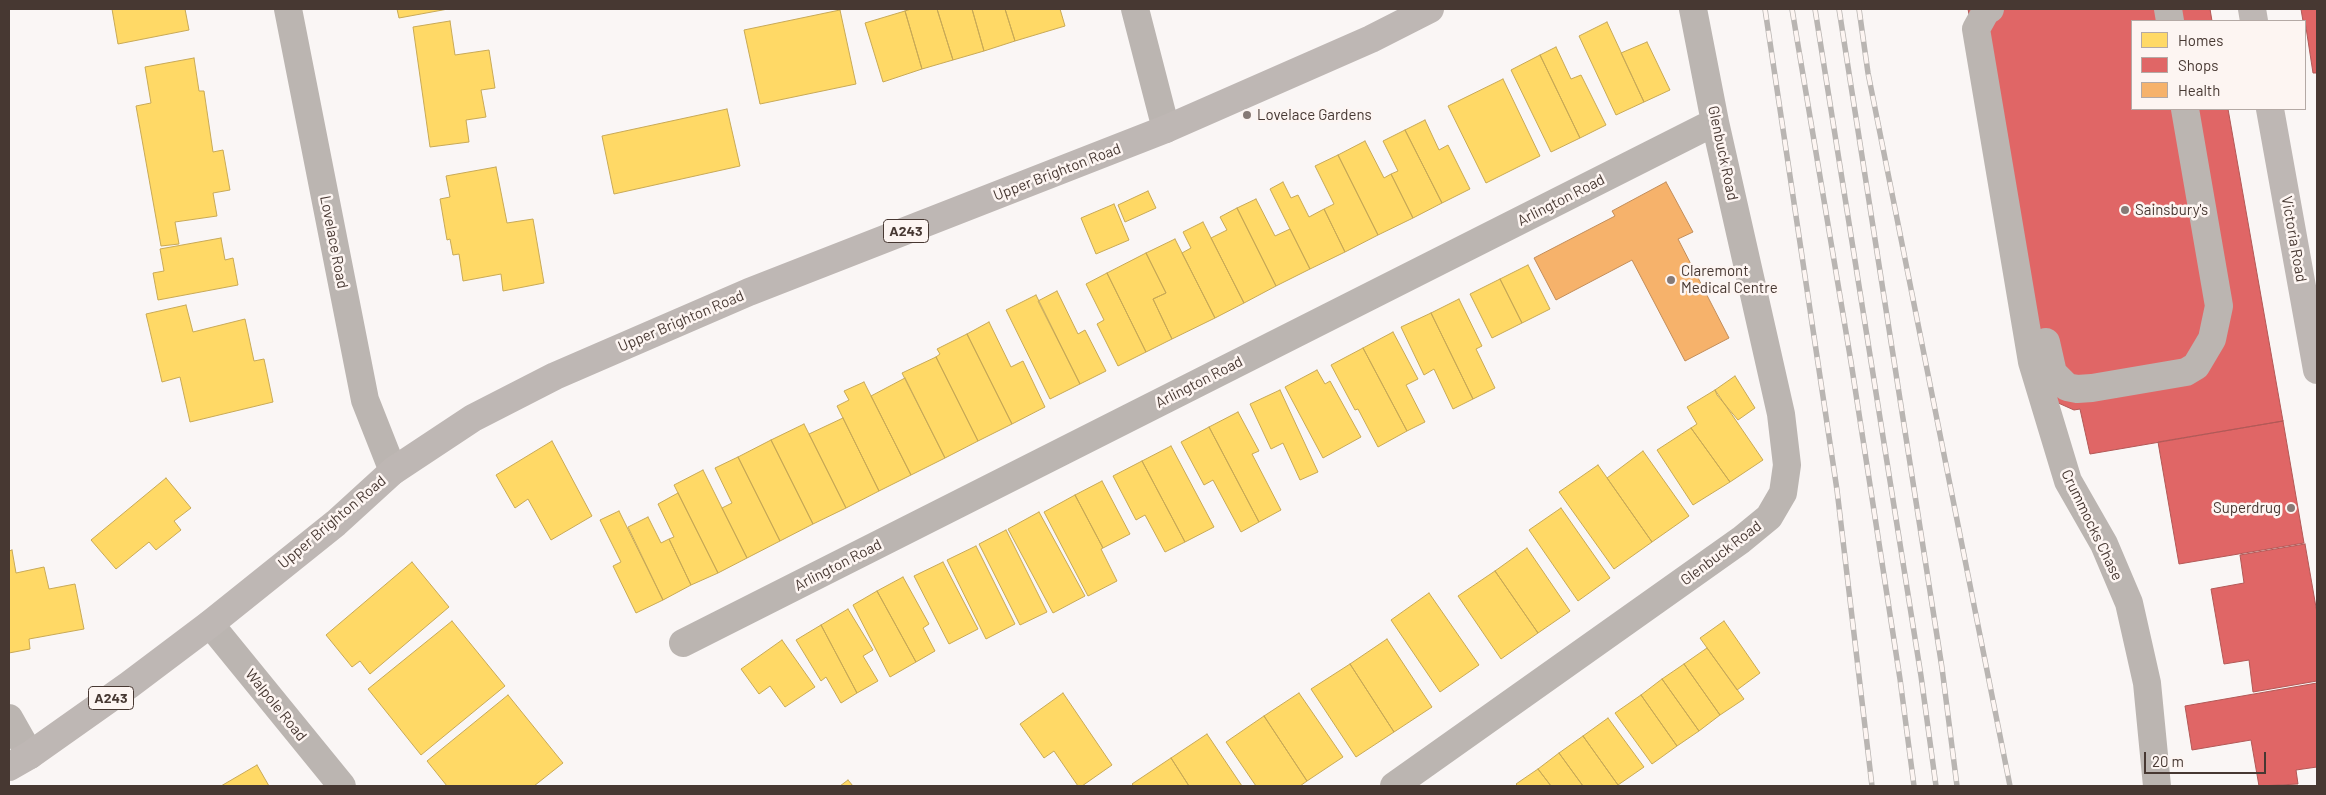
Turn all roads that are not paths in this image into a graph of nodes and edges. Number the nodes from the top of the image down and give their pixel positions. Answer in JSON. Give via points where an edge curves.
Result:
{"nodes":[{"id":1,"x":288,"y":9,"type":"edge"},
{"id":2,"x":1134,"y":9,"type":"edge"},
{"id":3,"x":1430,"y":9,"type":"edge"},
{"id":4,"x":1693,"y":9,"type":"edge"},
{"id":5,"x":1990,"y":9,"type":"edge"},
{"id":6,"x":2010,"y":9,"type":"edge"},
{"id":7,"x":2185,"y":110,"type":"edge"},
{"id":8,"x":2270,"y":110,"type":"edge"},
{"id":9,"x":1716,"y":122,"type":"junction"},
{"id":10,"x":1166,"y":129,"type":"junction"},
{"id":11,"x":2317,"y":370,"type":"edge"},
{"id":12,"x":393,"y":471,"type":"junction"},
{"id":13,"x":210,"y":624,"type":"junction"},
{"id":14,"x":683,"y":642,"type":"dead end"},
{"id":15,"x":9,"y":718,"type":"edge"},
{"id":16,"x":19,"y":761,"type":"edge"},
{"id":17,"x":342,"y":786,"type":"edge"},
{"id":18,"x":1394,"y":786,"type":"edge"},
{"id":19,"x":2157,"y":786,"type":"edge"}],
"edges":[{"from":1,"to":12,"type":"street","name":"Lovelace Road","via":[[365,400]]},
{"from":2,"to":10,"type":"street"},
{"from":3,"to":10,"type":"main road","name":"Upper Brighton Road","number":"A243","via":[[1362,43]]},
{"from":4,"to":9,"type":"street","name":"Glenbuck Road"},
{"from":5,"to":19,"type":"street","name":"Crummocks Chase","via":[[1976,29],[2032,362],[2068,481],[2104,544],[2129,603],[2147,683]]},
{"from":6,"to":7,"type":"street","via":[[2001,18],[1993,37],[1992,63],[2053,374],[2067,387],[2092,388],[2186,372],[2196,366],[2212,339],[2218,306]]},
{"from":8,"to":11,"type":"main road","name":"Victoria Road"},
{"from":9,"to":14,"type":"street","name":"Arlington Road"},
{"from":9,"to":18,"type":"street","name":"Glenbuck Road","via":[[1781,414],[1788,465],[1783,493],[1769,517],[1741,540]]},
{"from":10,"to":12,"type":"main road","name":"Upper Brighton Road","number":"A243","via":[[749,292],[564,372],[473,418]]},
{"from":12,"to":13,"type":"main road","name":"Upper Brighton Road","number":"A243","via":[[336,523]]},
{"from":13,"to":16,"type":"main road","name":"Upper Brighton Road","number":"A243","via":[[129,686]]},
{"from":13,"to":17,"type":"street","name":"Walpole Road"},
{"from":15,"to":16,"type":"street"}]}
